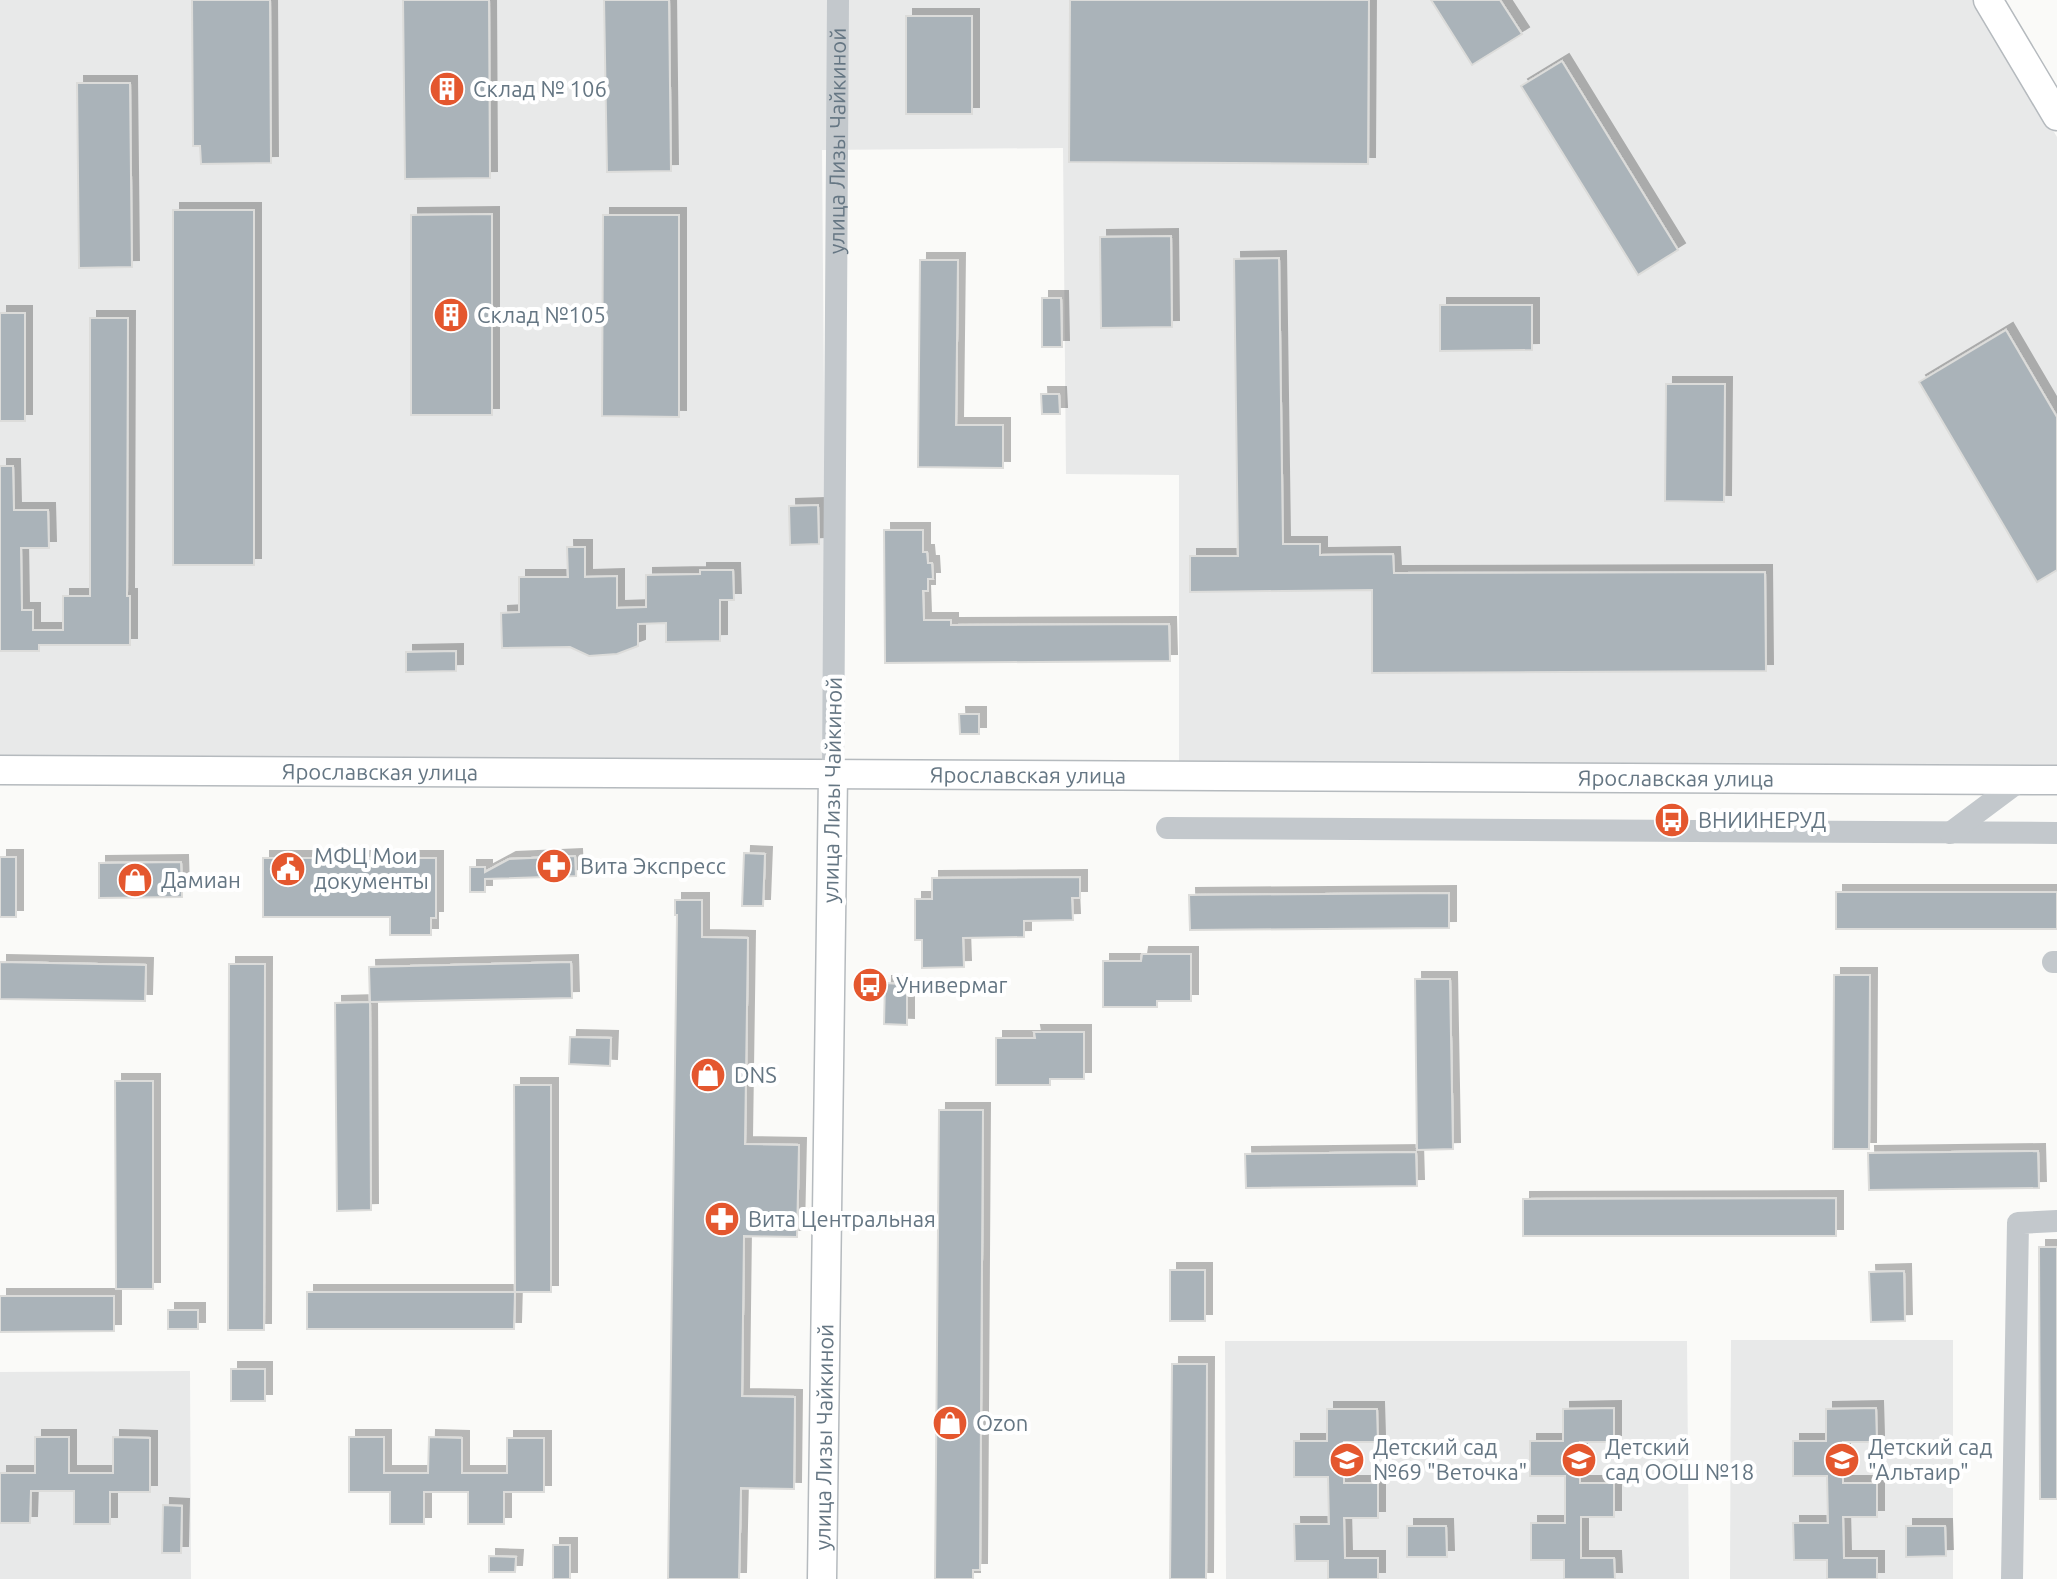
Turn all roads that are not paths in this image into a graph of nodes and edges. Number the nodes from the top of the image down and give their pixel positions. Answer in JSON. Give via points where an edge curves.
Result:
{"nodes":[{"id":1,"x":838,"y":0,"type":"edge"},
{"id":2,"x":1988,"y":0,"type":"edge"},
{"id":3,"x":2057,"y":116,"type":"edge"},
{"id":4,"x":0,"y":770,"type":"edge"},
{"id":5,"x":833,"y":775,"type":"junction"},
{"id":6,"x":2021,"y":780,"type":"junction"},
{"id":7,"x":2057,"y":780,"type":"edge"},
{"id":8,"x":1167,"y":828,"type":"dead end"},
{"id":9,"x":1950,"y":833,"type":"junction"},
{"id":10,"x":2057,"y":833,"type":"edge"},
{"id":11,"x":2057,"y":1221,"type":"edge"},
{"id":12,"x":822,"y":1579,"type":"edge"},
{"id":13,"x":2012,"y":1579,"type":"edge"}],
"edges":[{"from":1,"to":5,"type":"street","name":"улица Лизы Чайкиной"},
{"from":2,"to":3,"type":"main road"},
{"from":4,"to":5,"type":"main road","name":"Ярославская улица"},
{"from":5,"to":6,"type":"main road","name":"Ярославская улица"},
{"from":5,"to":12,"type":"main road","name":"улица Лизы Чайкиной"},
{"from":6,"to":7,"type":"main road","name":"Ярославская улица"},
{"from":6,"to":9,"type":"street"},
{"from":8,"to":9,"type":"street"},
{"from":9,"to":10,"type":"street"},
{"from":11,"to":13,"type":"street","via":[[2018,1223]]}]}
